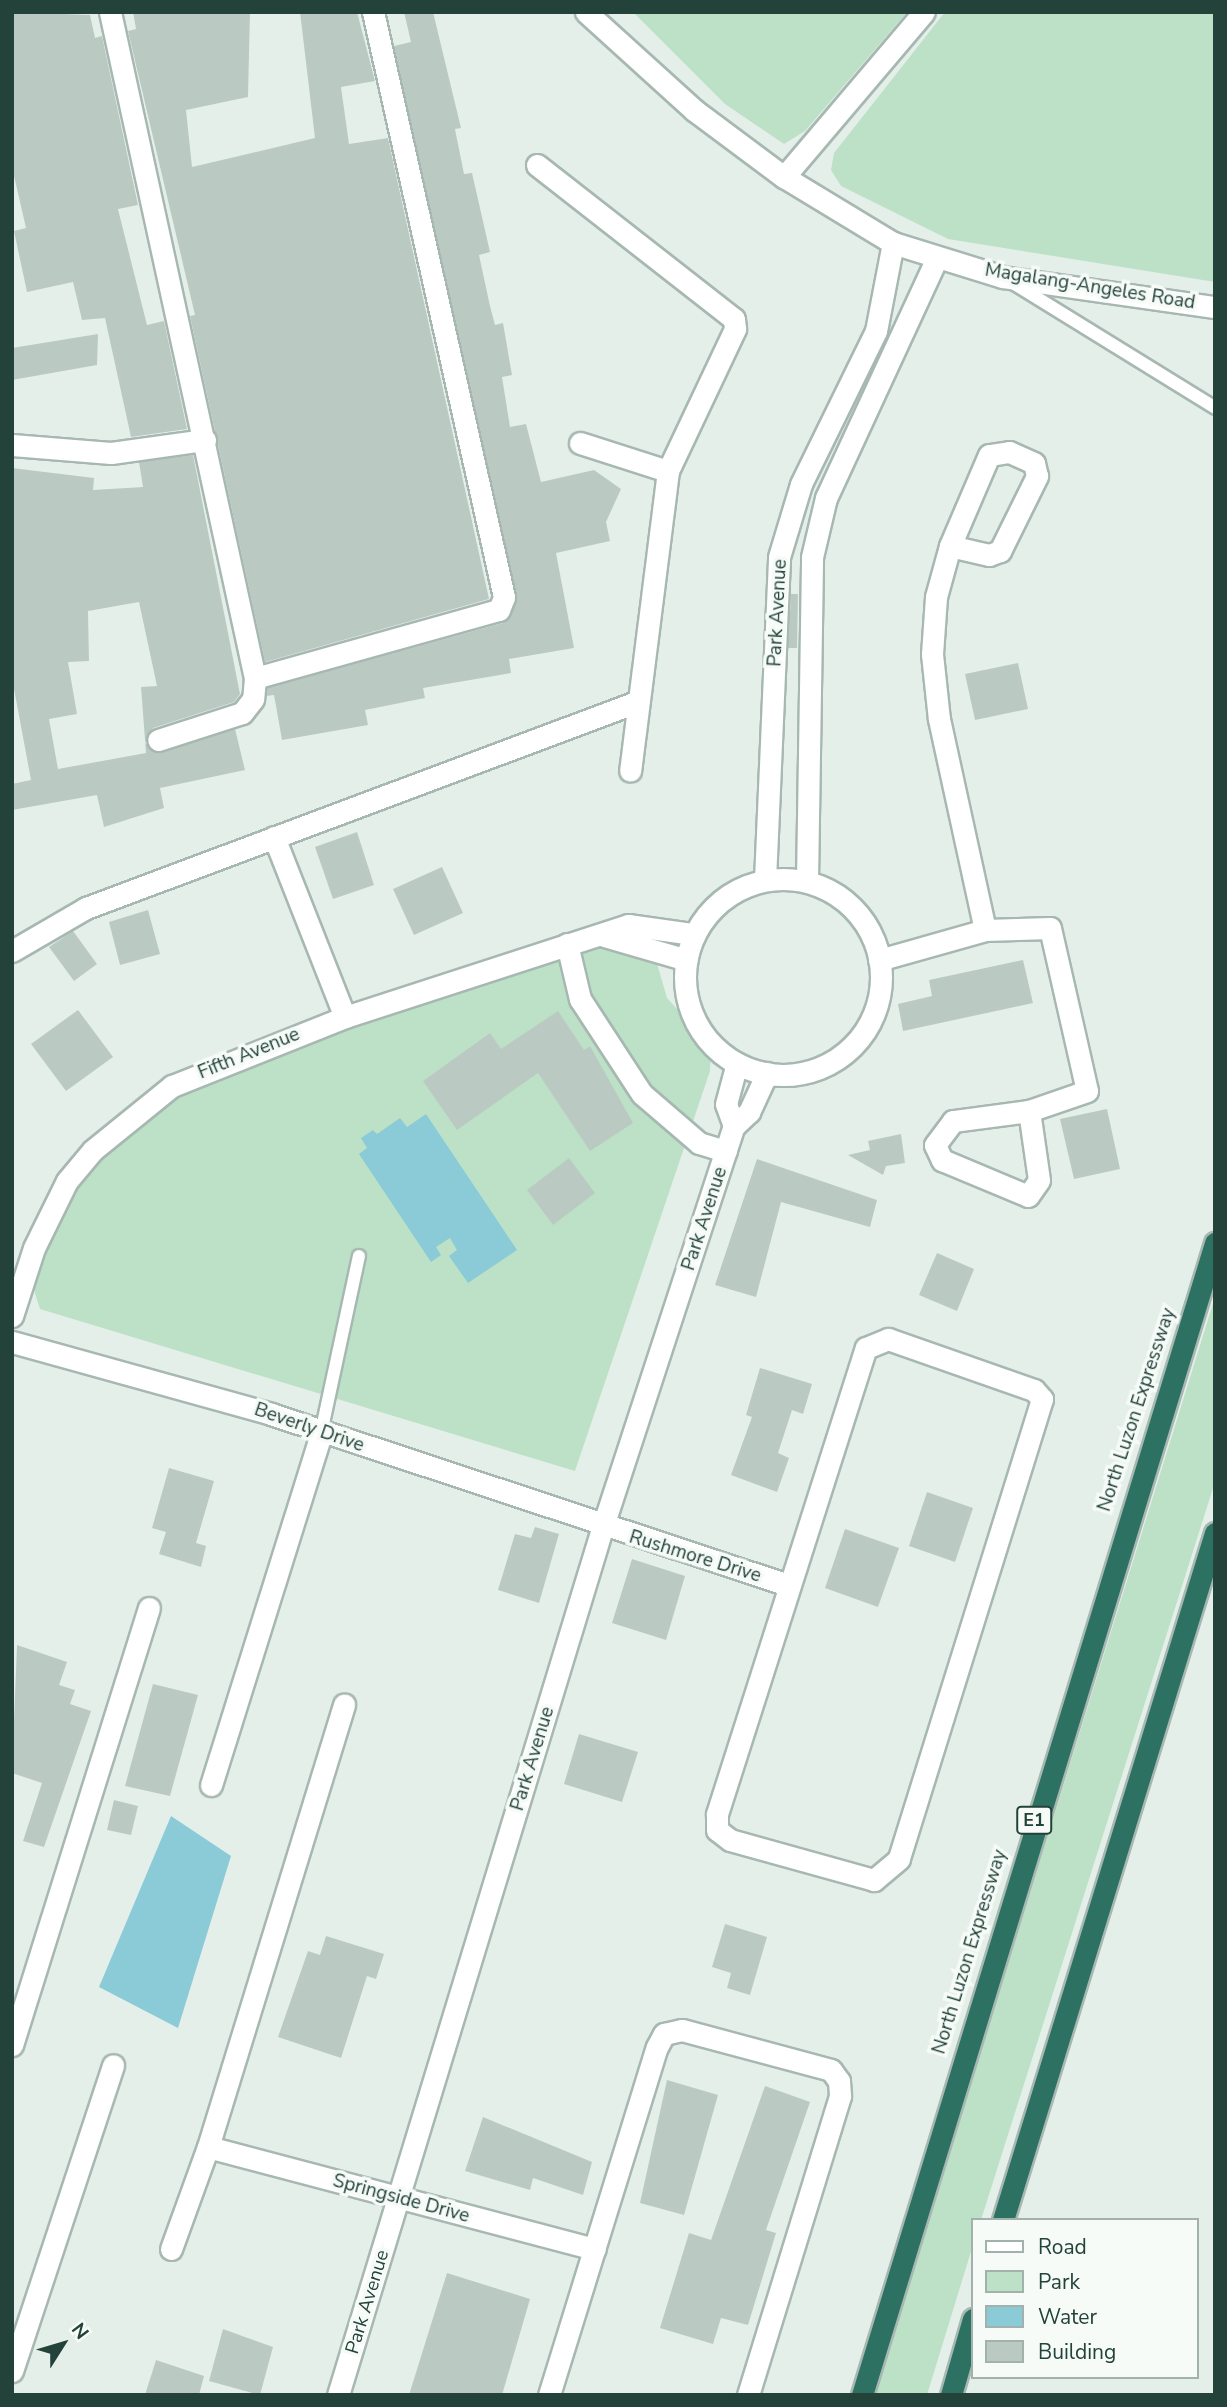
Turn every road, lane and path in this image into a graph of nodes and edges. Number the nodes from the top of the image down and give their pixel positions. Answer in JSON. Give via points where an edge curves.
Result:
{"nodes":[{"id":1,"x":110,"y":12,"type":"edge"},
{"id":2,"x":373,"y":12,"type":"edge"},
{"id":3,"x":586,"y":12,"type":"edge"},
{"id":4,"x":924,"y":12,"type":"edge"},
{"id":5,"x":537,"y":165,"type":"dead end"},
{"id":6,"x":784,"y":177,"type":"junction"},
{"id":7,"x":893,"y":243,"type":"junction"},
{"id":8,"x":937,"y":258,"type":"junction"},
{"id":9,"x":1003,"y":277,"type":"junction"},
{"id":10,"x":1215,"y":307,"type":"edge"},
{"id":11,"x":1215,"y":408,"type":"edge"},
{"id":12,"x":205,"y":440,"type":"junction"},
{"id":13,"x":580,"y":443,"type":"dead end"},
{"id":14,"x":12,"y":445,"type":"edge"},
{"id":15,"x":668,"y":471,"type":"junction"},
{"id":16,"x":950,"y":546,"type":"junction"},
{"id":17,"x":779,"y":557,"type":"junction"},
{"id":18,"x":811,"y":557,"type":"junction"},
{"id":19,"x":256,"y":678,"type":"junction"},
{"id":20,"x":773,"y":694,"type":"junction"},
{"id":21,"x":806,"y":694,"type":"junction"},
{"id":22,"x":639,"y":701,"type":"junction"},
{"id":23,"x":158,"y":740,"type":"dead end"},
{"id":24,"x":630,"y":771,"type":"dead end"},
{"id":25,"x":274,"y":838,"type":"junction"},
{"id":26,"x":765,"y":880,"type":"junction"},
{"id":27,"x":807,"y":881,"type":"junction"},
{"id":28,"x":985,"y":930,"type":"junction"},
{"id":29,"x":693,"y":934,"type":"junction"},
{"id":30,"x":602,"y":935,"type":"junction"},
{"id":31,"x":567,"y":944,"type":"junction"},
{"id":32,"x":12,"y":951,"type":"edge"},
{"id":33,"x":687,"y":960,"type":"junction"},
{"id":34,"x":879,"y":960,"type":"junction"},
{"id":35,"x":345,"y":1017,"type":"junction"},
{"id":36,"x":737,"y":1063,"type":"junction"},
{"id":37,"x":767,"y":1073,"type":"junction"},
{"id":38,"x":1029,"y":1111,"type":"junction"},
{"id":39,"x":734,"y":1126,"type":"junction"},
{"id":40,"x":726,"y":1151,"type":"junction"},
{"id":41,"x":1215,"y":1243,"type":"edge"},
{"id":42,"x":359,"y":1256,"type":"dead end"},
{"id":43,"x":12,"y":1316,"type":"edge"},
{"id":44,"x":12,"y":1342,"type":"edge"},
{"id":45,"x":321,"y":1433,"type":"junction"},
{"id":46,"x":602,"y":1528,"type":"junction"},
{"id":47,"x":1215,"y":1533,"type":"edge"},
{"id":48,"x":788,"y":1585,"type":"junction"},
{"id":49,"x":149,"y":1608,"type":"dead end"},
{"id":50,"x":344,"y":1704,"type":"dead end"},
{"id":51,"x":211,"y":1785,"type":"dead end"},
{"id":52,"x":12,"y":2045,"type":"edge"},
{"id":53,"x":113,"y":2065,"type":"dead end"},
{"id":54,"x":208,"y":2147,"type":"junction"},
{"id":55,"x":400,"y":2199,"type":"junction"},
{"id":56,"x":1004,"y":2218,"type":"edge"},
{"id":57,"x":171,"y":2249,"type":"dead end"},
{"id":58,"x":595,"y":2249,"type":"junction"},
{"id":59,"x":972,"y":2322,"type":"edge"},
{"id":60,"x":12,"y":2371,"type":"edge"},
{"id":61,"x":338,"y":2395,"type":"edge"},
{"id":62,"x":549,"y":2395,"type":"edge"},
{"id":63,"x":748,"y":2395,"type":"edge"},
{"id":64,"x":862,"y":2395,"type":"edge"},
{"id":65,"x":951,"y":2395,"type":"edge"}],
"edges":[{"from":1,"to":12,"type":"street"},
{"from":2,"to":19,"type":"street","via":[[504,597],[499,610]]},
{"from":3,"to":6,"type":"street","name":"Magalang-Angeles Road","via":[[694,110]]},
{"from":4,"to":6,"type":"street"},
{"from":5,"to":15,"type":"street","via":[[734,319]]},
{"from":6,"to":7,"type":"street","name":"Magalang-Angeles Road"},
{"from":7,"to":8,"type":"street","name":"Magalang-Angeles Road"},
{"from":7,"to":17,"type":"street","name":"Park Avenue","via":[[876,331],[802,484]]},
{"from":8,"to":9,"type":"street","name":"Magalang-Angeles Road"},
{"from":8,"to":18,"type":"street","name":"Park Avenue","via":[[826,498]]},
{"from":9,"to":10,"type":"street","name":"Magalang-Angeles Road"},
{"from":9,"to":11,"type":"lane"},
{"from":12,"to":14,"type":"street","via":[[111,453]]},
{"from":12,"to":19,"type":"street"},
{"from":13,"to":15,"type":"street"},
{"from":15,"to":22,"type":"street"},
{"from":16,"to":16,"type":"street","via":[[989,455],[1009,452],[1034,463],[1037,475],[1000,551],[989,555]]},
{"from":16,"to":28,"type":"street","via":[[936,597],[932,654],[939,719]]},
{"from":17,"to":18,"type":"street"},
{"from":17,"to":20,"type":"street","name":"Park Avenue"},
{"from":18,"to":21,"type":"street","name":"Park Avenue"},
{"from":19,"to":23,"type":"street","via":[[253,699],[242,713]]},
{"from":20,"to":21,"type":"street"},
{"from":20,"to":26,"type":"street","name":"Park Avenue"},
{"from":21,"to":27,"type":"street","name":"Park Avenue"},
{"from":22,"to":24,"type":"street"},
{"from":22,"to":25,"type":"street"},
{"from":25,"to":32,"type":"street","via":[[86,908]]},
{"from":25,"to":35,"type":"street"},
{"from":26,"to":27,"type":"street"},
{"from":26,"to":29,"type":"street","via":[[734,891]]},
{"from":27,"to":34,"type":"street","via":[[855,910]]},
{"from":28,"to":34,"type":"street"},
{"from":28,"to":38,"type":"street","via":[[1043,925],[1056,933],[1087,1091]]},
{"from":29,"to":30,"type":"street","name":"Fifth Avenue","via":[[643,925]]},
{"from":29,"to":33,"type":"street"},
{"from":30,"to":31,"type":"street","name":"Fifth Avenue"},
{"from":30,"to":33,"type":"street"},
{"from":31,"to":35,"type":"street","name":"Fifth Avenue"},
{"from":31,"to":40,"type":"street","via":[[580,999],[642,1094],[699,1143]]},
{"from":33,"to":36,"type":"street","via":[[688,1003],[702,1032]]},
{"from":34,"to":37,"type":"street","via":[[873,1017],[857,1041],[809,1072]]},
{"from":35,"to":43,"type":"street","name":"Fifth Avenue","via":[[172,1086],[93,1150],[67,1181],[34,1248]]},
{"from":36,"to":37,"type":"street"},
{"from":36,"to":39,"type":"street","name":"Park Avenue","via":[[726,1104]]},
{"from":37,"to":39,"type":"street","name":"Park Avenue","via":[[749,1112]]},
{"from":38,"to":38,"type":"street","via":[[953,1121],[935,1145],[942,1160],[1028,1196],[1039,1180]]},
{"from":39,"to":40,"type":"street","name":"Park Avenue"},
{"from":40,"to":46,"type":"street","name":"Park Avenue"},
{"from":41,"to":64,"type":"highway","name":"North Luzon Expressway","number":"E1"},
{"from":42,"to":45,"type":"lane"},
{"from":44,"to":45,"type":"street","name":"Beverly Drive"},
{"from":45,"to":46,"type":"street","name":"Beverly Drive"},
{"from":45,"to":51,"type":"street"},
{"from":46,"to":48,"type":"street","name":"Rushmore Drive"},
{"from":46,"to":55,"type":"street","name":"Park Avenue"},
{"from":47,"to":56,"type":"highway"},
{"from":48,"to":48,"type":"street","via":[[718,1830],[730,1840],[874,1880],[899,1859],[1042,1399],[1034,1390],[888,1339],[872,1342]]},
{"from":49,"to":52,"type":"street"},
{"from":50,"to":54,"type":"street"},
{"from":53,"to":60,"type":"street"},
{"from":54,"to":55,"type":"street","name":"Springside Drive"},
{"from":54,"to":57,"type":"street"},
{"from":55,"to":58,"type":"street","name":"Springside Drive"},
{"from":55,"to":61,"type":"street","name":"Park Avenue"},
{"from":58,"to":62,"type":"street"},
{"from":58,"to":63,"type":"street","via":[[664,2034],[682,2030],[831,2070],[840,2096]]},
{"from":59,"to":65,"type":"highway"}]}
